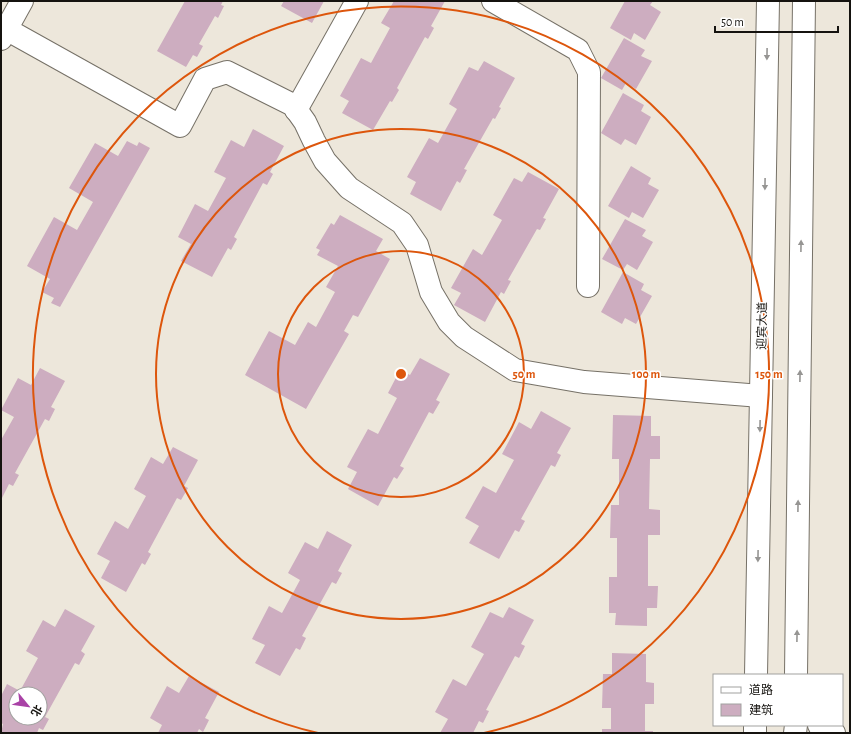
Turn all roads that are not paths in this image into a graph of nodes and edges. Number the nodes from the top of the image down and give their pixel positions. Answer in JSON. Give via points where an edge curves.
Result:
{"nodes":[{"id":1,"x":22,"y":1,"type":"edge"},
{"id":2,"x":357,"y":1,"type":"edge"},
{"id":3,"x":493,"y":1,"type":"edge"},
{"id":4,"x":768,"y":1,"type":"edge"},
{"id":5,"x":804,"y":1,"type":"edge"},
{"id":6,"x":4,"y":34,"type":"edge"},
{"id":7,"x":296,"y":110,"type":"junction"},
{"id":8,"x":588,"y":286,"type":"dead end"},
{"id":9,"x":761,"y":396,"type":"junction"},
{"id":10,"x":756,"y":674,"type":"edge"},
{"id":11,"x":796,"y":674,"type":"edge"},
{"id":12,"x":821,"y":726,"type":"edge"},
{"id":13,"x":834,"y":733,"type":"edge"}],
"edges":[{"from":1,"to":6,"type":"main road"},
{"from":2,"to":7,"type":"main road"},
{"from":3,"to":8,"type":"main road","via":[[578,50],[589,72]]},
{"from":4,"to":9,"type":"main road","name":"迎宾大道","one_way":true},
{"from":11,"to":5,"type":"main road","one_way":true},
{"from":6,"to":7,"type":"main road","via":[[180,126],[205,79],[227,72],[293,105]]},
{"from":7,"to":9,"type":"main road","via":[[325,161],[349,188],[402,223],[417,245],[430,292],[449,322],[464,337],[515,370],[599,384]]},
{"from":9,"to":10,"type":"main road","name":"迎宾大道","one_way":true},
{"from":12,"to":13,"type":"main road"}]}
